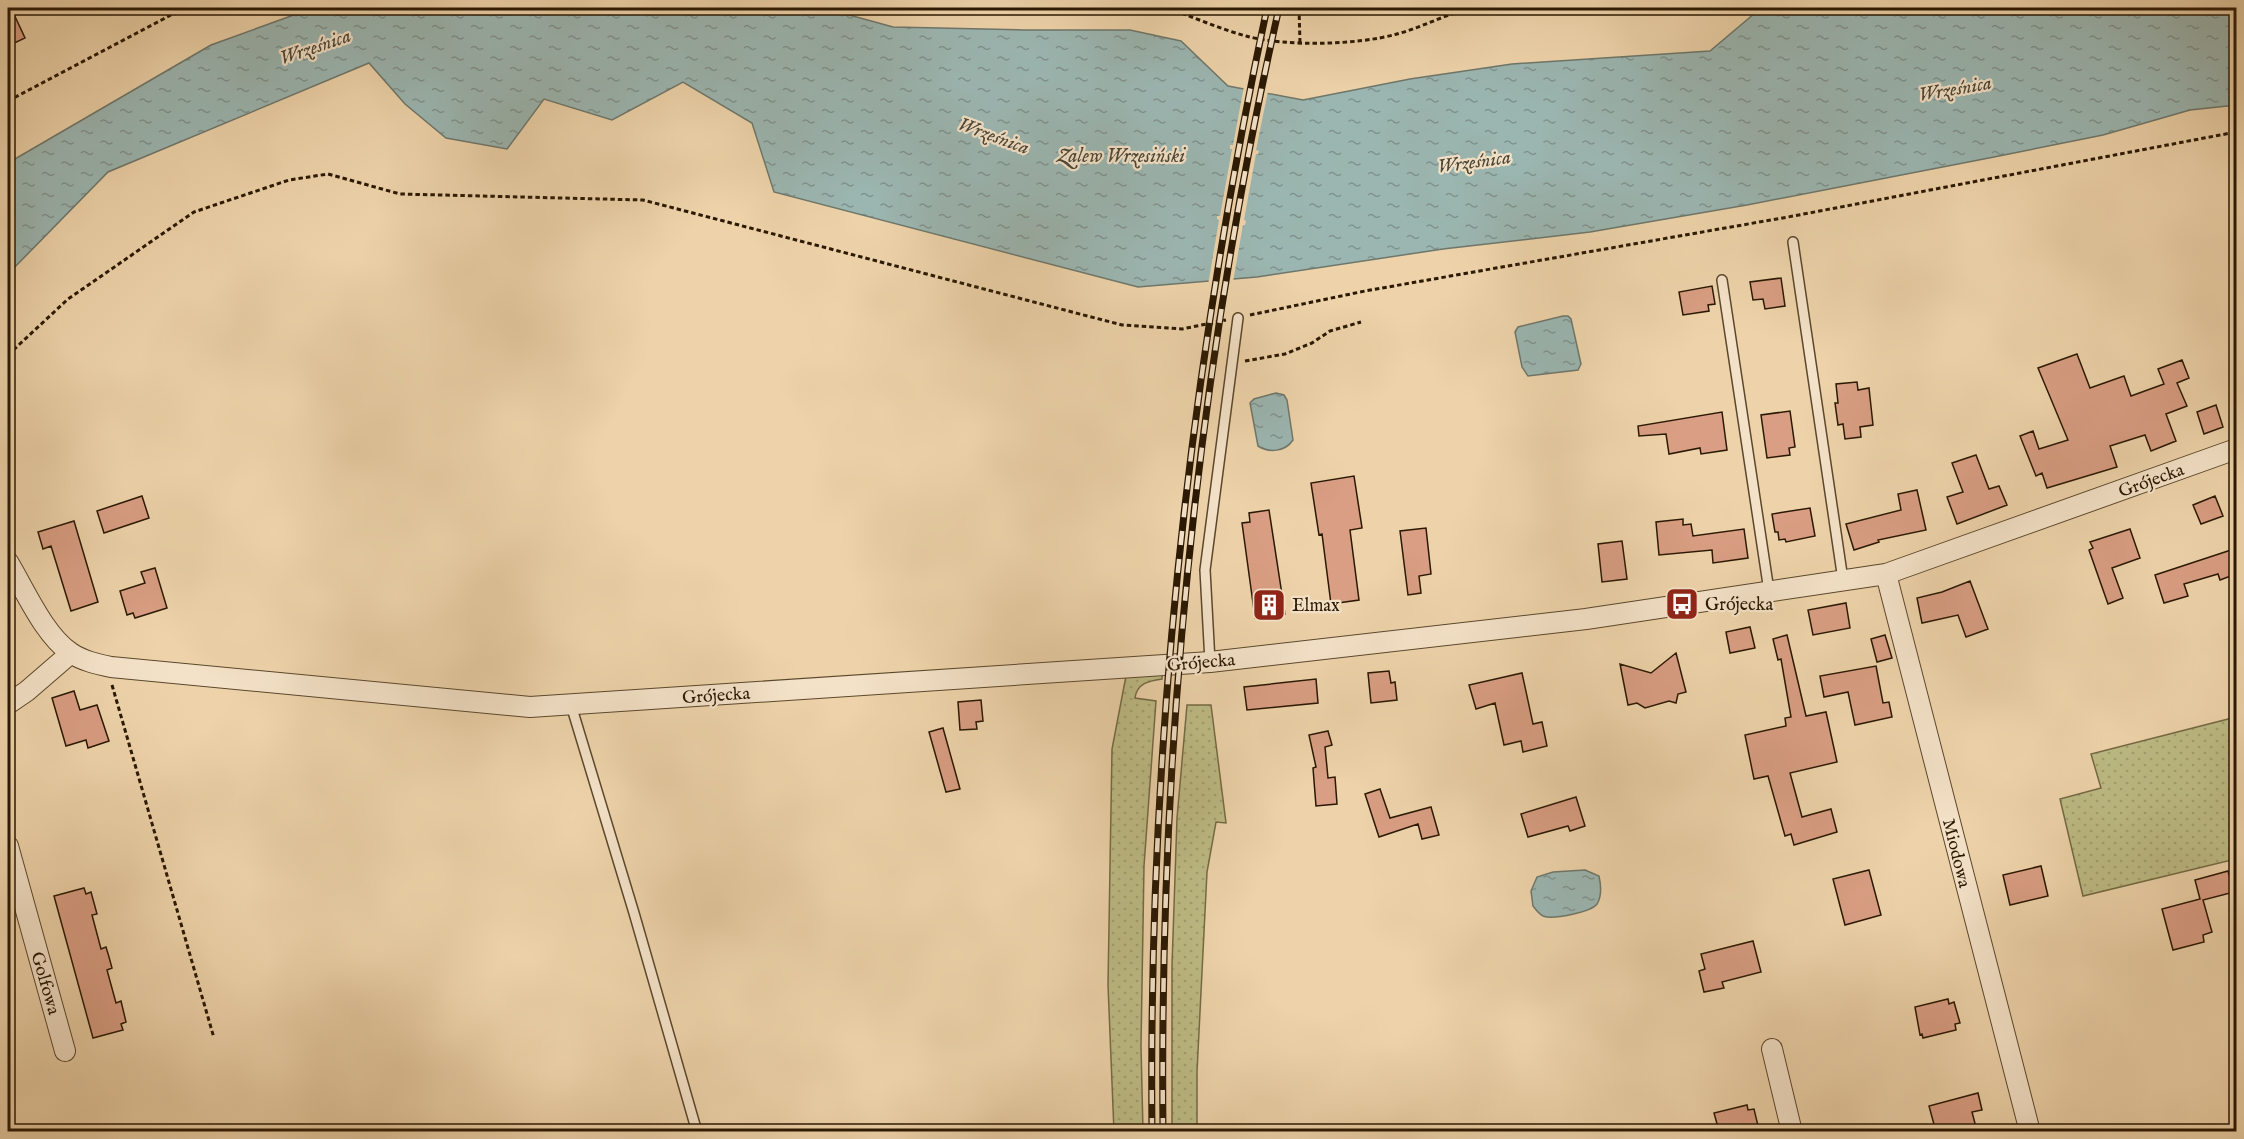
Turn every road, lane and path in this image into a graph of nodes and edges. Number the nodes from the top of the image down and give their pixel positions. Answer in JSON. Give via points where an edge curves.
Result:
{"nodes":[{"id":1,"x":192,"y":8,"type":"edge"},
{"id":2,"x":1168,"y":8,"type":"edge"},
{"id":3,"x":1299,"y":8,"type":"edge"},
{"id":4,"x":1471,"y":8,"type":"edge"},
{"id":5,"x":1299,"y":43,"type":"junction"},
{"id":6,"x":8,"y":101,"type":"edge"},
{"id":7,"x":2236,"y":132,"type":"edge"},
{"id":8,"x":1793,"y":242,"type":"dead end"},
{"id":9,"x":1722,"y":280,"type":"dead end"},
{"id":10,"x":1238,"y":318,"type":"junction"},
{"id":11,"x":1361,"y":322,"type":"dead end"},
{"id":12,"x":8,"y":355,"type":"edge"},
{"id":13,"x":1231,"y":361,"type":"junction"},
{"id":14,"x":2236,"y":449,"type":"edge"},
{"id":15,"x":8,"y":562,"type":"edge"},
{"id":16,"x":1886,"y":574,"type":"junction"},
{"id":17,"x":1843,"y":580,"type":"junction"},
{"id":18,"x":1768,"y":591,"type":"junction"},
{"id":19,"x":71,"y":653,"type":"junction"},
{"id":20,"x":1210,"y":662,"type":"junction"},
{"id":21,"x":111,"y":667,"type":"junction"},
{"id":22,"x":8,"y":704,"type":"edge"},
{"id":23,"x":571,"y":705,"type":"junction"},
{"id":24,"x":8,"y":846,"type":"edge"},
{"id":25,"x":214,"y":1038,"type":"dead end"},
{"id":26,"x":1772,"y":1049,"type":"dead end"},
{"id":27,"x":64,"y":1051,"type":"dead end"},
{"id":28,"x":698,"y":1131,"type":"edge"},
{"id":29,"x":1792,"y":1131,"type":"edge"},
{"id":30,"x":2030,"y":1131,"type":"edge"}],
"edges":[{"from":1,"to":6,"type":"path","via":[[171,15]]},
{"from":2,"to":5,"type":"path","via":[[1246,37]]},
{"from":3,"to":5,"type":"path"},
{"from":4,"to":5,"type":"path","via":[[1397,34],[1348,42]]},
{"from":7,"to":10,"type":"path","via":[[1788,217],[1365,291]]},
{"from":8,"to":17,"type":"lane"},
{"from":9,"to":18,"type":"lane"},
{"from":10,"to":12,"type":"path","via":[[1182,329],[1122,326],[643,200],[400,194],[317,174],[194,212],[68,299]]},
{"from":10,"to":13,"type":"lane"},
{"from":11,"to":13,"type":"path","via":[[1330,331],[1312,344],[1285,354]]},
{"from":13,"to":20,"type":"lane","via":[[1205,570]]},
{"from":14,"to":16,"type":"street","name":"Grójecka"},
{"from":15,"to":19,"type":"street","via":[[50,633]]},
{"from":16,"to":17,"type":"street","name":"Grójecka"},
{"from":16,"to":30,"type":"street","name":"Miodowa"},
{"from":17,"to":18,"type":"street","name":"Grójecka"},
{"from":18,"to":20,"type":"street","name":"Grójecka","via":[[1586,619]]},
{"from":19,"to":21,"type":"street","name":"Grójecka"},
{"from":19,"to":22,"type":"street"},
{"from":20,"to":23,"type":"street","name":"Grójecka"},
{"from":21,"to":23,"type":"street","name":"Grójecka","via":[[530,707]]},
{"from":21,"to":25,"type":"path","via":[[112,687]]},
{"from":23,"to":28,"type":"lane"},
{"from":24,"to":27,"type":"street","name":"Golfowa"},
{"from":26,"to":29,"type":"street"}]}
